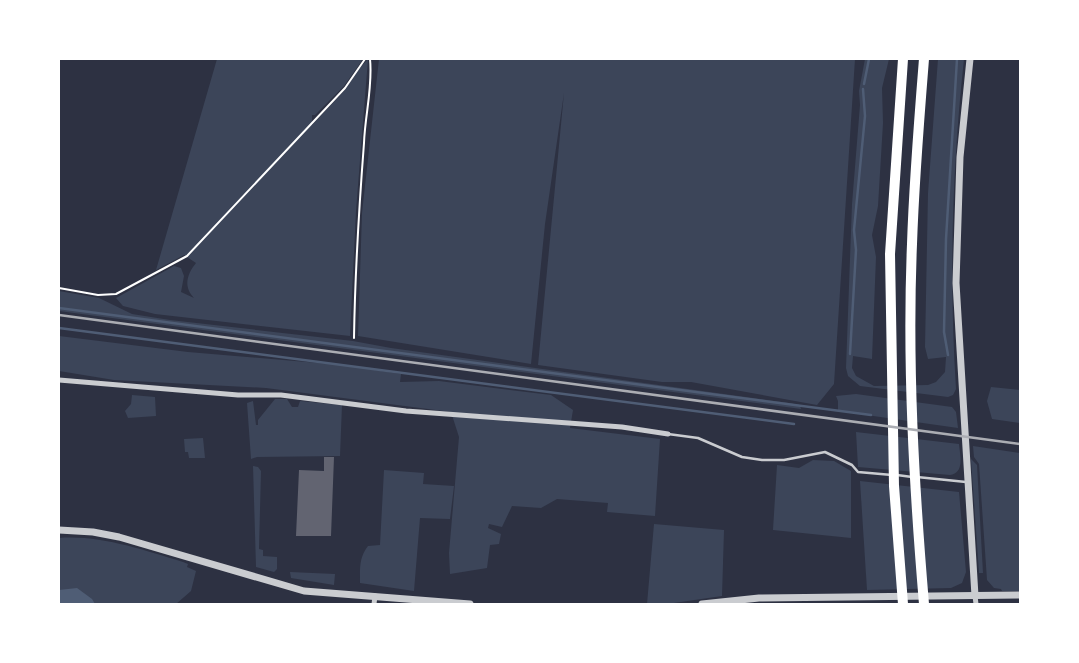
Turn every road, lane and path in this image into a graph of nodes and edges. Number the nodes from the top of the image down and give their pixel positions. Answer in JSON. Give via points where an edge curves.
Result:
{"nodes":[{"id":1,"x":365,"y":59,"type":"edge"},
{"id":2,"x":370,"y":59,"type":"edge"},
{"id":3,"x":903,"y":59,"type":"edge"},
{"id":4,"x":924,"y":59,"type":"edge"},
{"id":5,"x":970,"y":59,"type":"edge"},
{"id":6,"x":59,"y":288,"type":"edge"},
{"id":7,"x":354,"y":338,"type":"dead end"},
{"id":8,"x":59,"y":380,"type":"edge"},
{"id":9,"x":668,"y":434,"type":"joint"},
{"id":10,"x":968,"y":482,"type":"junction"},
{"id":11,"x":59,"y":530,"type":"edge"},
{"id":12,"x":1020,"y":595,"type":"edge"},
{"id":13,"x":375,"y":596,"type":"junction"},
{"id":14,"x":975,"y":596,"type":"junction"},
{"id":15,"x":374,"y":604,"type":"edge"},
{"id":16,"x":470,"y":604,"type":"edge"},
{"id":17,"x":702,"y":604,"type":"edge"},
{"id":18,"x":904,"y":604,"type":"edge"},
{"id":19,"x":924,"y":604,"type":"edge"},
{"id":20,"x":976,"y":604,"type":"edge"}],
"edges":[{"from":1,"to":6,"type":"path","via":[[345,88],[187,256],[116,294],[98,295]]},
{"from":2,"to":7,"type":"path","via":[[356,259]]},
{"from":3,"to":18,"type":"highway","via":[[890,254],[890,360],[894,486]]},
{"from":4,"to":19,"type":"highway","via":[[911,246],[914,473]]},
{"from":5,"to":10,"type":"street","via":[[960,157],[956,274]]},
{"from":8,"to":9,"type":"street","via":[[238,395],[282,395],[406,411],[622,427]]},
{"from":9,"to":10,"type":"lane","via":[[698,438],[751,459],[784,460],[825,452],[852,465],[858,472]]},
{"from":10,"to":14,"type":"street"},
{"from":11,"to":13,"type":"street","via":[[119,537],[304,591]]},
{"from":12,"to":14,"type":"street"},
{"from":13,"to":15,"type":"street"},
{"from":13,"to":16,"type":"street"},
{"from":14,"to":17,"type":"street","via":[[758,598]]},
{"from":14,"to":20,"type":"street"}]}
